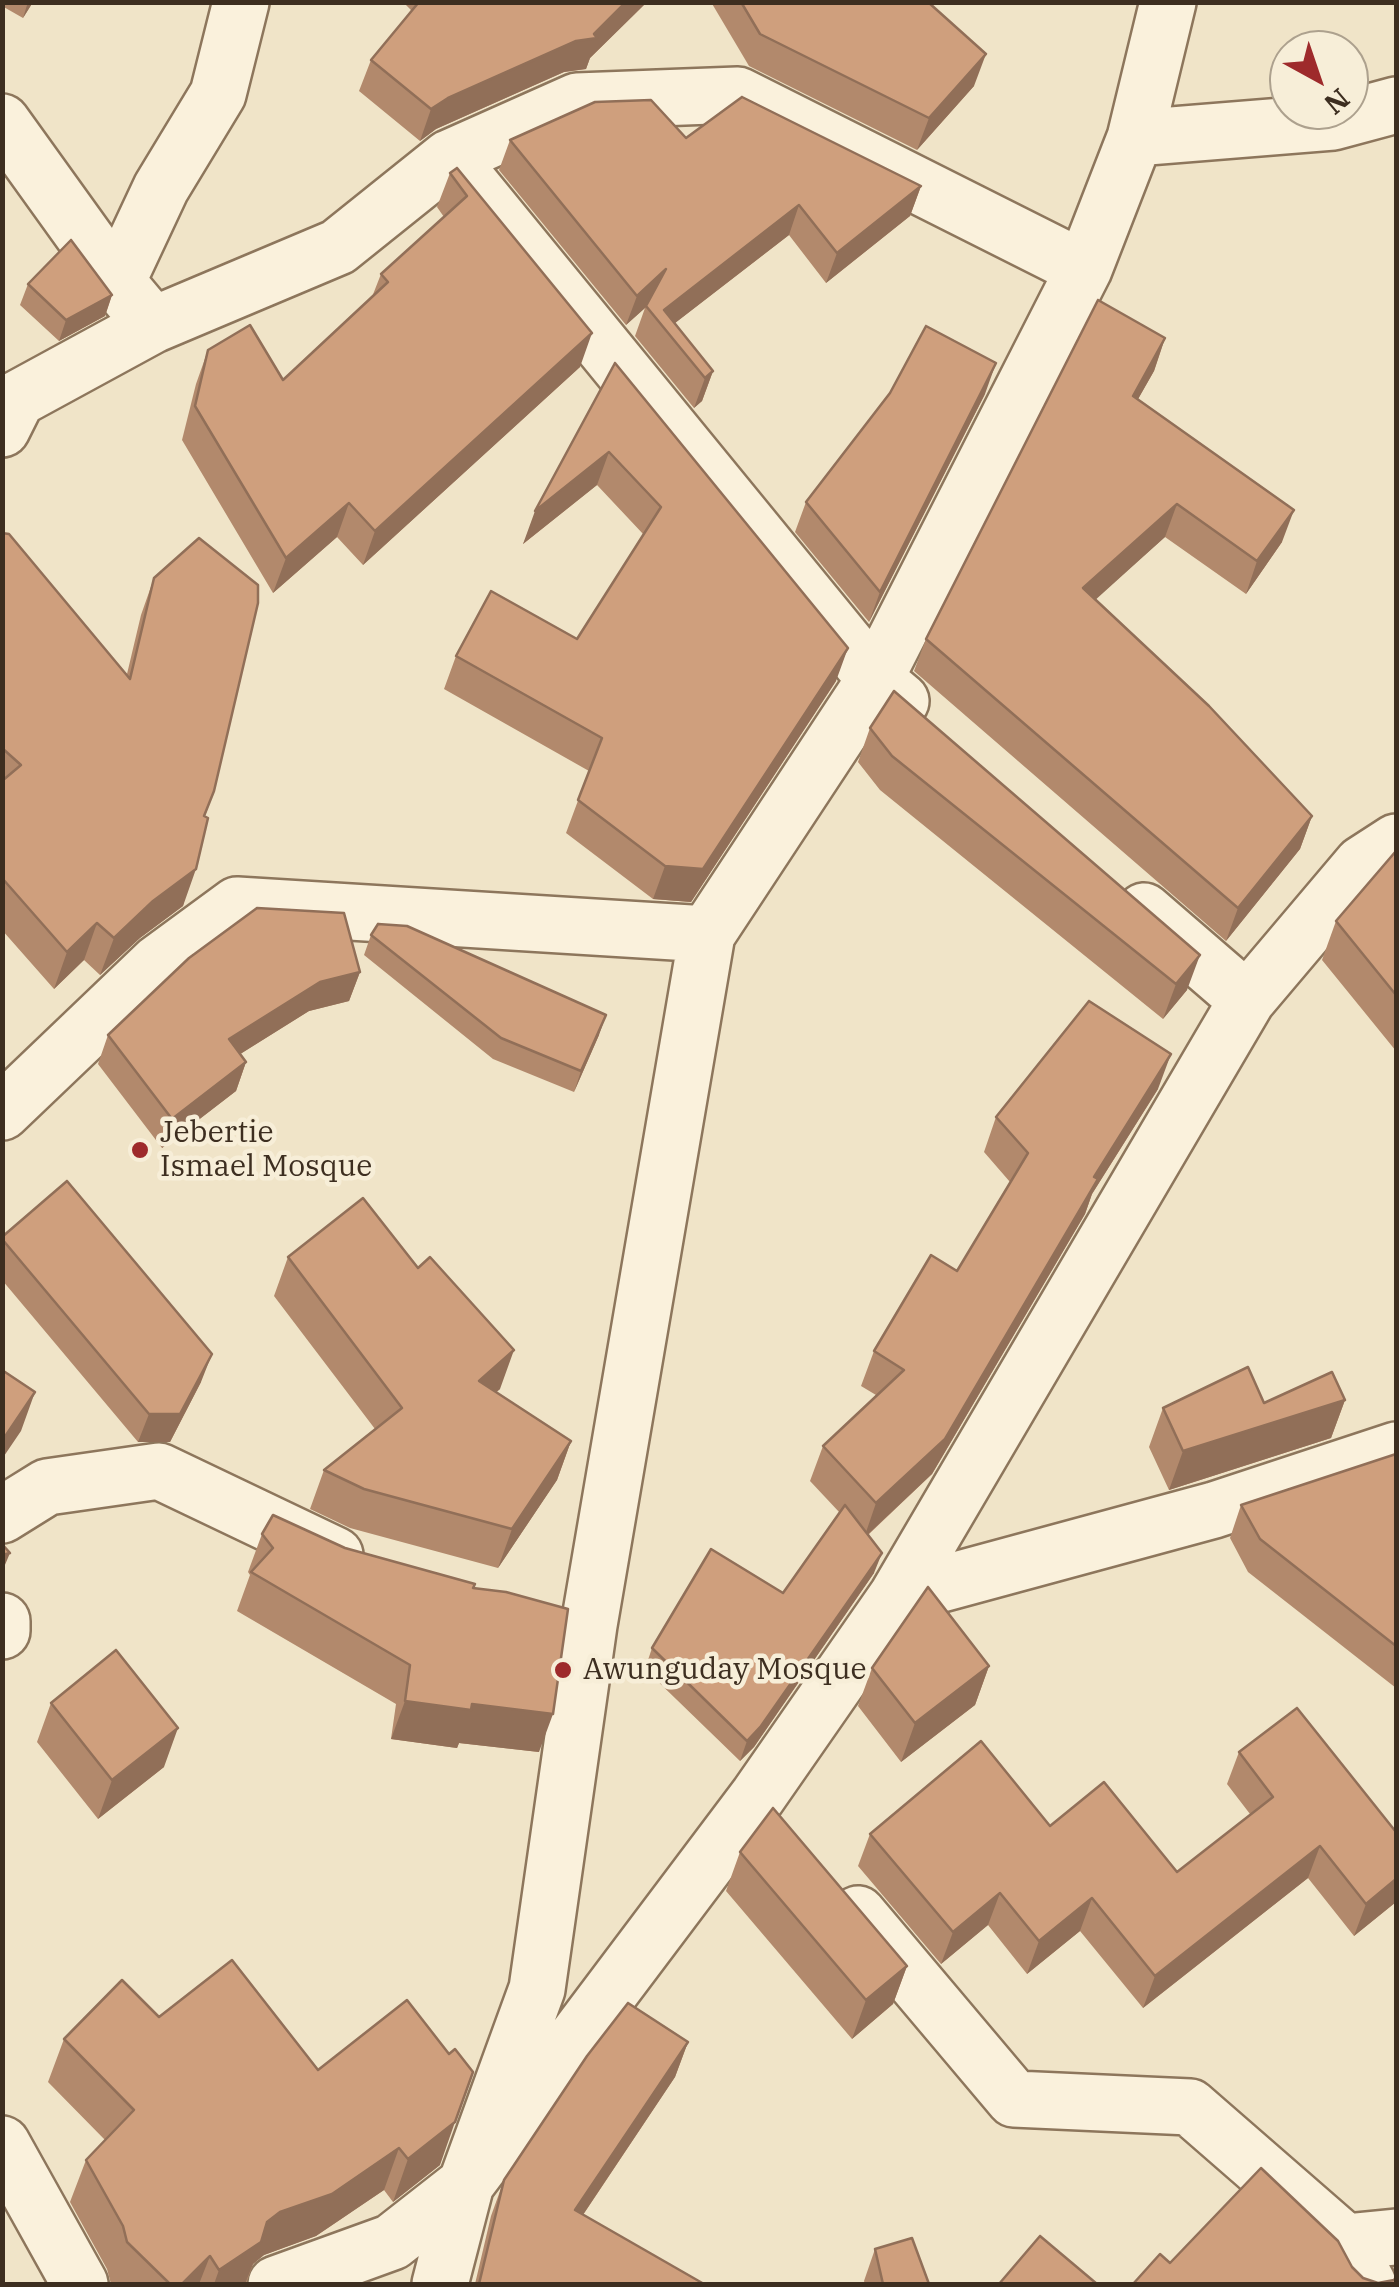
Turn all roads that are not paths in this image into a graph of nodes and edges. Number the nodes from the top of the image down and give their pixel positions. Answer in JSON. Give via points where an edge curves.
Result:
{"nodes":[{"id":1,"x":241,"y":2,"type":"edge"},
{"id":2,"x":1168,"y":2,"type":"edge"},
{"id":3,"x":1396,"y":104,"type":"edge"},
{"id":4,"x":2,"y":122,"type":"edge"},
{"id":5,"x":1134,"y":138,"type":"junction"},
{"id":6,"x":449,"y":158,"type":"junction"},
{"id":7,"x":1084,"y":269,"type":"junction"},
{"id":8,"x":117,"y":282,"type":"junction"},
{"id":9,"x":153,"y":325,"type":"junction"},
{"id":10,"x":7,"y":408,"type":"edge"},
{"id":11,"x":875,"y":679,"type":"junction"},
{"id":12,"x":935,"y":730,"type":"edge"},
{"id":13,"x":1396,"y":842,"type":"edge"},
{"id":14,"x":1113,"y":884,"type":"edge"},
{"id":15,"x":708,"y":934,"type":"junction"},
{"id":16,"x":1247,"y":1000,"type":"junction"},
{"id":17,"x":2,"y":1112,"type":"edge"},
{"id":18,"x":1396,"y":1450,"type":"edge"},
{"id":19,"x":2,"y":1515,"type":"edge"},
{"id":20,"x":378,"y":1568,"type":"edge"},
{"id":21,"x":898,"y":1596,"type":"junction"},
{"id":22,"x":2,"y":1621,"type":"edge"},
{"id":23,"x":2,"y":1630,"type":"edge"},
{"id":24,"x":758,"y":1796,"type":"junction"},
{"id":25,"x":2,"y":2144,"type":"edge"},
{"id":26,"x":466,"y":2184,"type":"junction"},
{"id":27,"x":1370,"y":2255,"type":"edge"},
{"id":28,"x":80,"y":2284,"type":"edge"},
{"id":29,"x":276,"y":2284,"type":"edge"},
{"id":30,"x":440,"y":2284,"type":"edge"}],
"edges":[{"from":1,"to":8,"type":"street","via":[[218,94]]},
{"from":2,"to":5,"type":"street"},
{"from":3,"to":5,"type":"street","via":[[1333,122]]},
{"from":4,"to":8,"type":"street"},
{"from":5,"to":7,"type":"street"},
{"from":6,"to":7,"type":"street","via":[[577,101],[738,95]]},
{"from":6,"to":9,"type":"street","via":[[338,246]]},
{"from":6,"to":11,"type":"street"},
{"from":7,"to":11,"type":"street"},
{"from":8,"to":9,"type":"street"},
{"from":9,"to":10,"type":"street"},
{"from":11,"to":12,"type":"street"},
{"from":11,"to":15,"type":"street"},
{"from":13,"to":16,"type":"street","via":[[1362,864]]},
{"from":14,"to":16,"type":"street"},
{"from":15,"to":17,"type":"street","via":[[237,905],[158,963]]},
{"from":15,"to":26,"type":"street","via":[[569,1620],[537,1989]]},
{"from":16,"to":21,"type":"street"},
{"from":18,"to":21,"type":"street","via":[[1214,1510]]},
{"from":19,"to":20,"type":"street","via":[[47,1488],[158,1470],[339,1557]]},
{"from":21,"to":24,"type":"street"},
{"from":22,"to":23,"type":"street"},
{"from":24,"to":26,"type":"street"},
{"from":24,"to":27,"type":"street","via":[[1014,2098],[1190,2107]]},
{"from":25,"to":28,"type":"street"},
{"from":26,"to":29,"type":"street","via":[[392,2242]]},
{"from":26,"to":30,"type":"street"}]}
